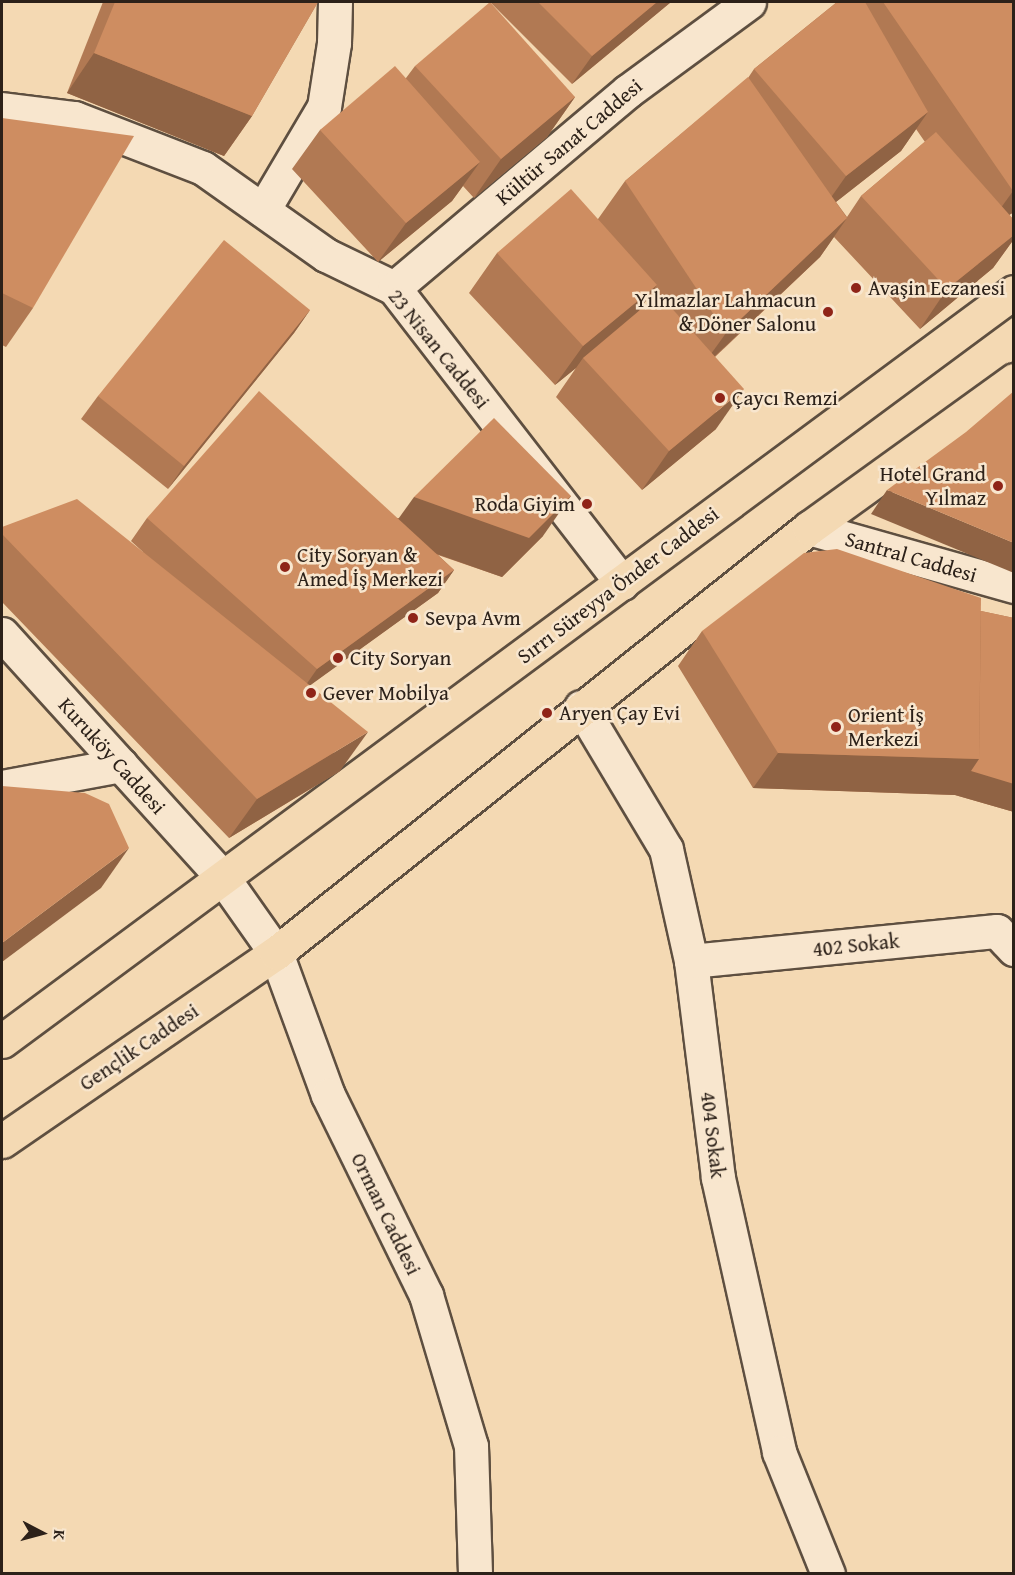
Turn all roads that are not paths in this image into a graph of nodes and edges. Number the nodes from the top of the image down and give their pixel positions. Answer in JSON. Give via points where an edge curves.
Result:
{"nodes":[{"id":1,"x":335,"y":2,"type":"edge"},
{"id":2,"x":749,"y":2,"type":"edge"},
{"id":3,"x":2,"y":109,"type":"edge"},
{"id":4,"x":263,"y":210,"type":"junction"},
{"id":5,"x":394,"y":288,"type":"junction"},
{"id":6,"x":1014,"y":292,"type":"edge"},
{"id":7,"x":1014,"y":380,"type":"edge"},
{"id":8,"x":809,"y":528,"type":"junction"},
{"id":9,"x":622,"y":583,"type":"junction"},
{"id":10,"x":1014,"y":586,"type":"edge"},
{"id":11,"x":2,"y":633,"type":"edge"},
{"id":12,"x":581,"y":707,"type":"junction"},
{"id":13,"x":121,"y":765,"type":"junction"},
{"id":14,"x":2,"y":787,"type":"edge"},
{"id":15,"x":223,"y":878,"type":"junction"},
{"id":16,"x":1014,"y":949,"type":"edge"},
{"id":17,"x":276,"y":953,"type":"junction"},
{"id":18,"x":692,"y":961,"type":"junction"},
{"id":19,"x":2,"y":1041,"type":"edge"},
{"id":20,"x":2,"y":1141,"type":"edge"},
{"id":21,"x":475,"y":1574,"type":"edge"},
{"id":22,"x":828,"y":1574,"type":"edge"}],
"edges":[{"from":1,"to":4,"type":"street","via":[[334,43],[324,106]]},
{"from":2,"to":5,"type":"street","name":"Kültür Sanat Caddesi","via":[[628,92]]},
{"from":3,"to":4,"type":"street","name":"23 Nisan Caddesi","via":[[75,118],[192,164]]},
{"from":4,"to":5,"type":"street","name":"23 Nisan Caddesi","via":[[326,255]]},
{"from":5,"to":9,"type":"street","name":"23 Nisan Caddesi"},
{"from":6,"to":9,"type":"main road","name":"Sırrı Süreyya Önder Caddesi"},
{"from":7,"to":8,"type":"main road"},
{"from":8,"to":10,"type":"street","name":"Santral Caddesi"},
{"from":8,"to":12,"type":"main road"},
{"from":9,"to":15,"type":"main road","name":"Sırrı Süreyya Önder Caddesi"},
{"from":11,"to":13,"type":"street","name":"Kuruköy Caddesi"},
{"from":12,"to":17,"type":"main road"},
{"from":12,"to":18,"type":"street","name":"404 Sokak","via":[[666,849]]},
{"from":13,"to":14,"type":"street"},
{"from":13,"to":15,"type":"street","name":"Kuruköy Caddesi"},
{"from":15,"to":17,"type":"street","name":"Orman Caddesi"},
{"from":15,"to":19,"type":"main road"},
{"from":16,"to":18,"type":"street","name":"402 Sokak","via":[[997,931]]},
{"from":17,"to":20,"type":"main road","name":"Gençlik Caddesi"},
{"from":17,"to":21,"type":"street","name":"Orman Caddesi","via":[[328,1095],[426,1295],[471,1446]]},
{"from":18,"to":22,"type":"street","name":"404 Sokak","via":[[725,1213],[779,1452]]}]}
